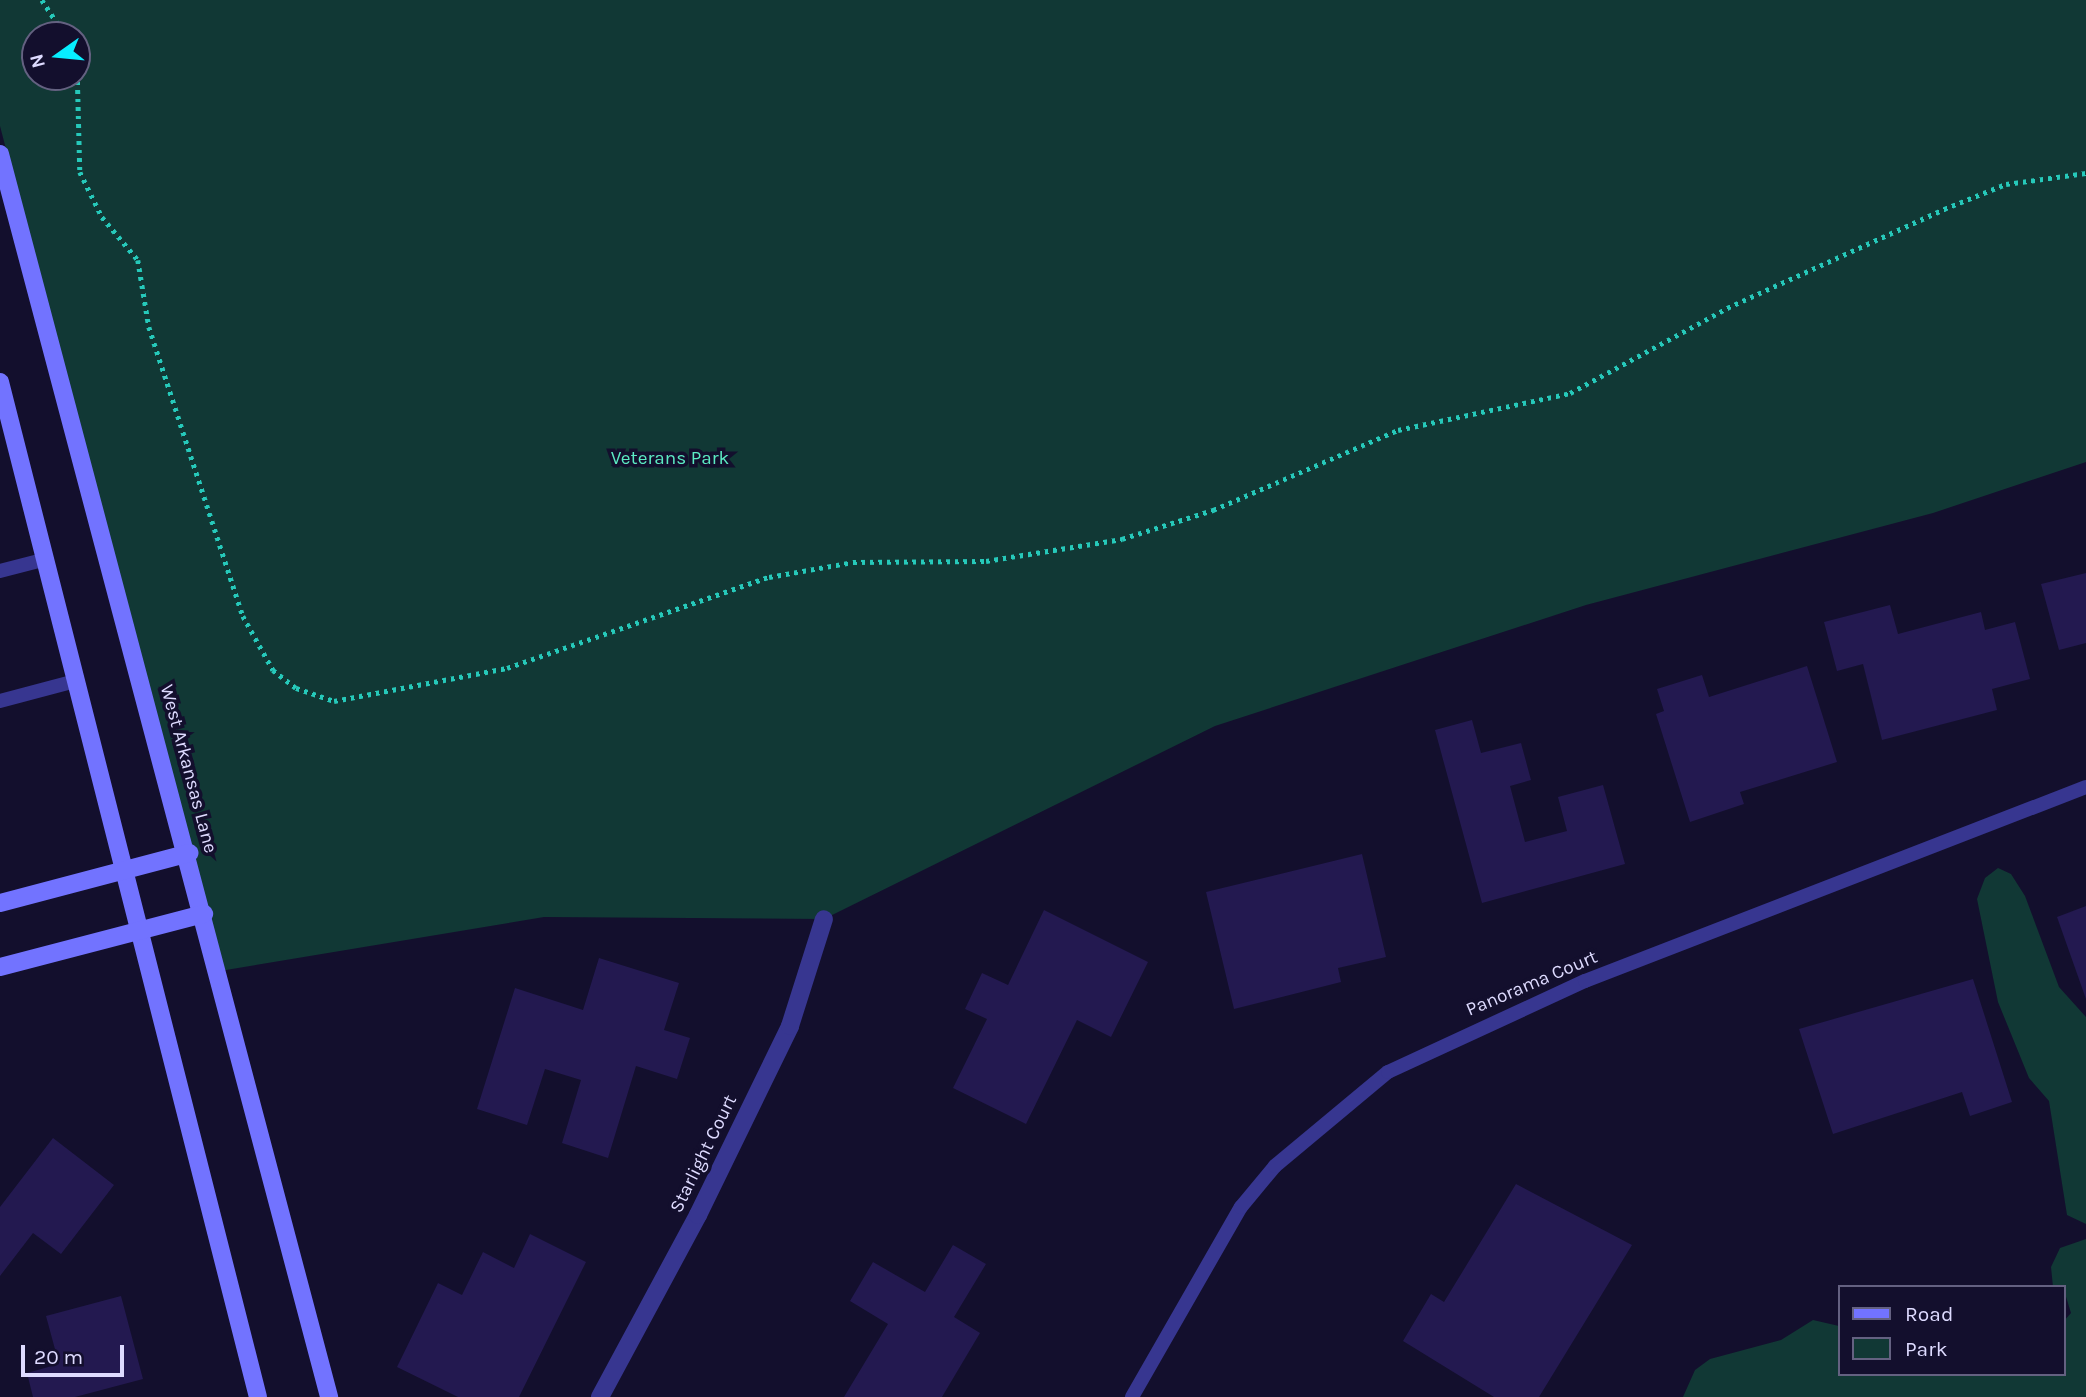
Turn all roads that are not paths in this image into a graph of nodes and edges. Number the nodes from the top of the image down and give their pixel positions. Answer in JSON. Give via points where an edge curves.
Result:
{"nodes":[{"id":1,"x":0,"y":154,"type":"edge"},
{"id":2,"x":0,"y":382,"type":"edge"},
{"id":3,"x":46,"y":559,"type":"junction"},
{"id":4,"x":0,"y":571,"type":"edge"},
{"id":5,"x":75,"y":681,"type":"junction"},
{"id":6,"x":0,"y":701,"type":"edge"},
{"id":7,"x":2086,"y":788,"type":"edge"},
{"id":8,"x":189,"y":853,"type":"junction"},
{"id":9,"x":122,"y":871,"type":"junction"},
{"id":10,"x":0,"y":903,"type":"edge"},
{"id":11,"x":204,"y":914,"type":"junction"},
{"id":12,"x":824,"y":919,"type":"dead end"},
{"id":13,"x":137,"y":930,"type":"junction"},
{"id":14,"x":0,"y":967,"type":"edge"},
{"id":15,"x":258,"y":1397,"type":"edge"},
{"id":16,"x":329,"y":1397,"type":"edge"},
{"id":17,"x":600,"y":1397,"type":"edge"},
{"id":18,"x":1132,"y":1397,"type":"edge"}],
"edges":[{"from":1,"to":8,"type":"main road","name":"West Arkansas Lane"},
{"from":2,"to":3,"type":"main road"},
{"from":3,"to":4,"type":"lane"},
{"from":3,"to":5,"type":"main road"},
{"from":5,"to":6,"type":"lane"},
{"from":5,"to":9,"type":"main road"},
{"from":7,"to":18,"type":"lane","name":"Panorama Court","via":[[1585,981],[1388,1072],[1275,1166],[1241,1207]]},
{"from":8,"to":9,"type":"main road"},
{"from":8,"to":11,"type":"main road","name":"West Arkansas Lane"},
{"from":9,"to":10,"type":"main road"},
{"from":9,"to":13,"type":"main road"},
{"from":11,"to":13,"type":"main road"},
{"from":11,"to":16,"type":"main road","name":"West Arkansas Lane"},
{"from":12,"to":17,"type":"street","name":"Starlight Court","via":[[790,1026],[698,1216]]},
{"from":13,"to":14,"type":"main road"},
{"from":13,"to":15,"type":"main road"}]}
